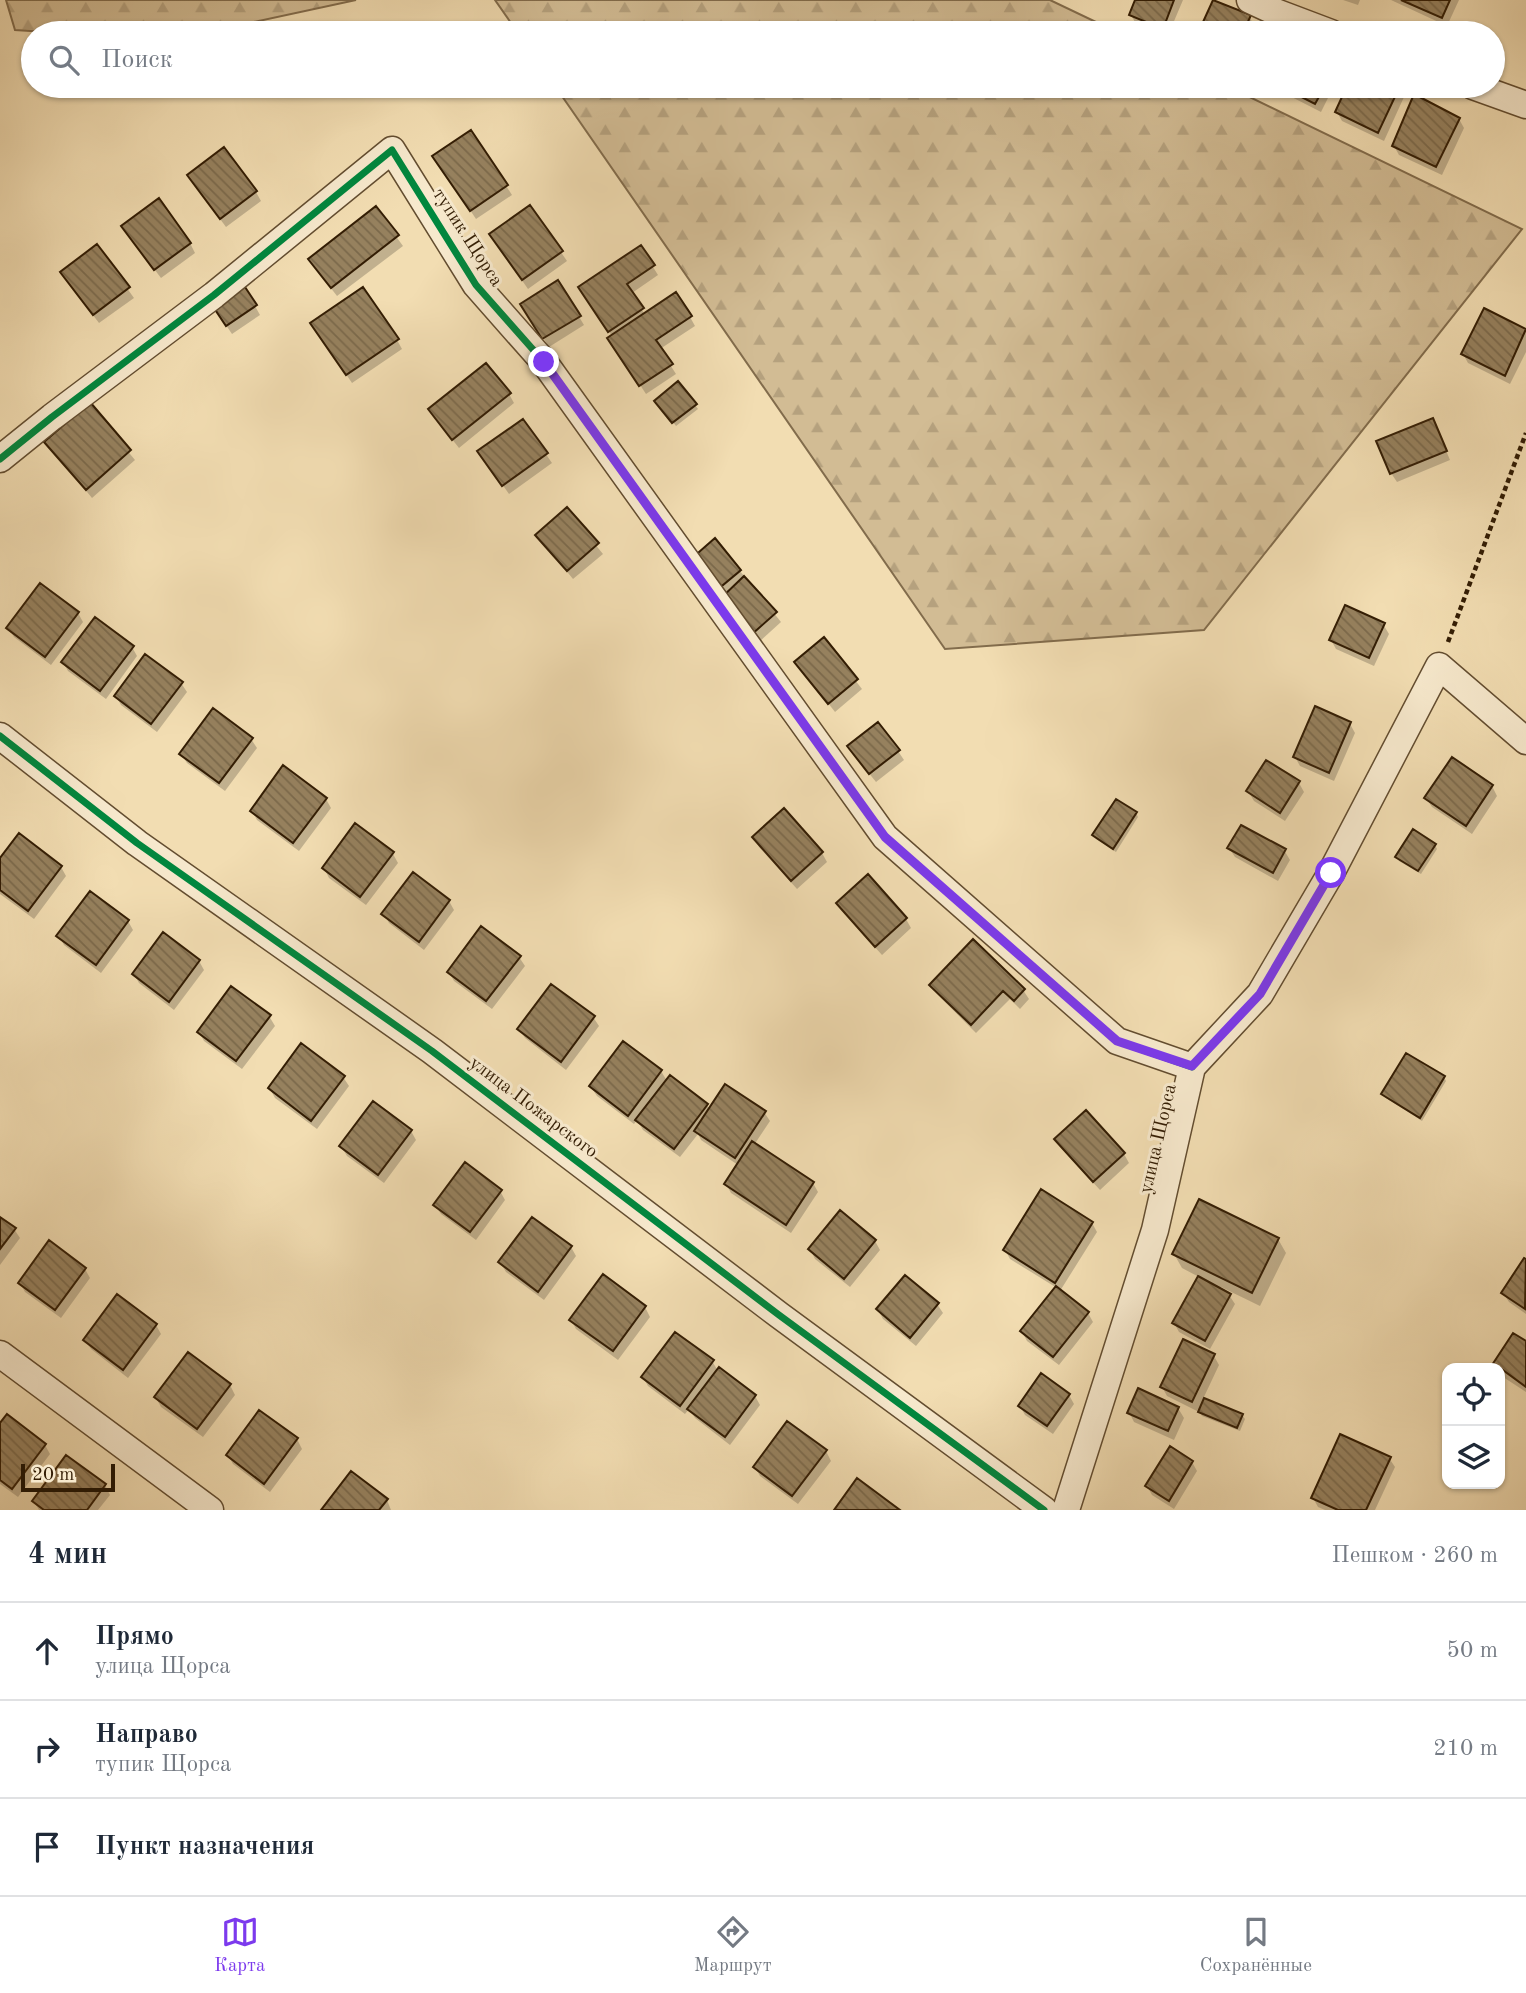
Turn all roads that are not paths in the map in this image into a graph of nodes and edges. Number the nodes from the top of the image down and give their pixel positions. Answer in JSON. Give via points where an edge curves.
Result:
{"nodes":[{"id":1,"x":1250,"y":0,"type":"edge"},
{"id":2,"x":1299,"y":21,"type":"edge"},
{"id":3,"x":1505,"y":97,"type":"edge"},
{"id":4,"x":1526,"y":105,"type":"edge"},
{"id":5,"x":0,"y":459,"type":"edge"},
{"id":6,"x":0,"y":736,"type":"edge"},
{"id":7,"x":1526,"y":741,"type":"edge"},
{"id":8,"x":1192,"y":1066,"type":"junction"},
{"id":9,"x":0,"y":1354,"type":"edge"},
{"id":10,"x":210,"y":1510,"type":"edge"},
{"id":11,"x":1044,"y":1510,"type":"edge"},
{"id":12,"x":1066,"y":1510,"type":"edge"}],
"edges":[{"from":1,"to":2,"type":"street"},
{"from":3,"to":4,"type":"street"},
{"from":5,"to":8,"type":"street","name":"тупик Щорса","via":[[214,295],[392,150],[475,285],[544,362],[885,837],[1117,1041]]},
{"from":6,"to":11,"type":"street","name":"улица Пожарского","via":[[137,842],[432,1051]]},
{"from":7,"to":8,"type":"street","name":"улица Щорса","via":[[1439,666],[1331,873],[1260,994]]},
{"from":8,"to":12,"type":"street","name":"улица Щорса","via":[[1155,1230]]},
{"from":9,"to":10,"type":"street"}]}
